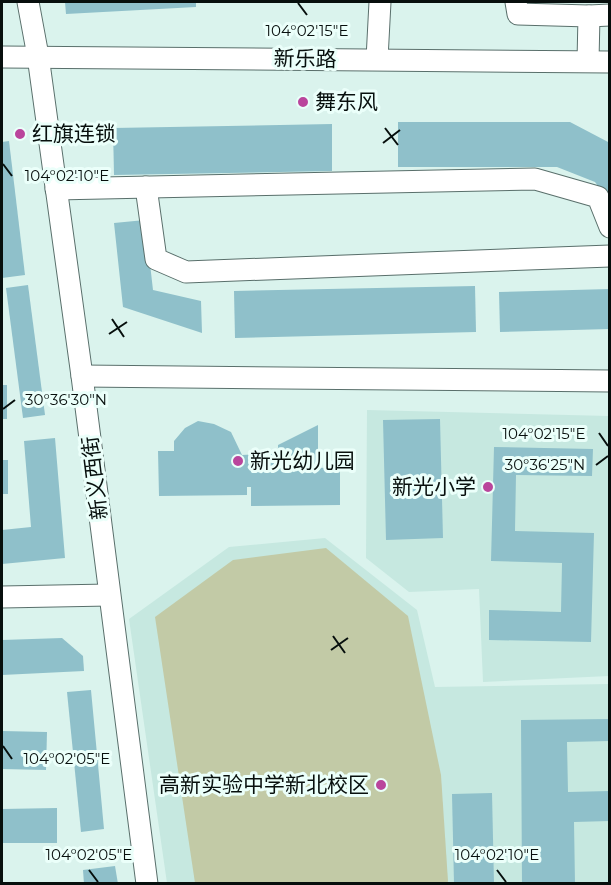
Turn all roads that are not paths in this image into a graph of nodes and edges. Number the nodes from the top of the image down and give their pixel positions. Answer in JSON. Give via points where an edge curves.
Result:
{"nodes":[{"id":1,"x":28,"y":2,"type":"edge"},
{"id":2,"x":380,"y":2,"type":"edge"},
{"id":3,"x":516,"y":2,"type":"edge"},
{"id":4,"x":599,"y":16,"type":"edge"},
{"id":5,"x":38,"y":56,"type":"junction"},
{"id":6,"x":2,"y":57,"type":"edge"},
{"id":7,"x":377,"y":60,"type":"junction"},
{"id":8,"x":588,"y":61,"type":"junction"},
{"id":9,"x":609,"y":62,"type":"edge"},
{"id":10,"x":146,"y":187,"type":"junction"},
{"id":11,"x":56,"y":189,"type":"junction"},
{"id":12,"x":609,"y":227,"type":"edge"},
{"id":13,"x":609,"y":256,"type":"edge"},
{"id":14,"x":82,"y":376,"type":"junction"},
{"id":15,"x":609,"y":381,"type":"edge"},
{"id":16,"x":109,"y":595,"type":"junction"},
{"id":17,"x":2,"y":597,"type":"edge"},
{"id":18,"x":147,"y":884,"type":"edge"}],
"edges":[{"from":1,"to":5,"type":"street","name":"新义西街"},
{"from":2,"to":7,"type":"street"},
{"from":3,"to":4,"type":"street","via":[[518,14]]},
{"from":4,"to":8,"type":"street"},
{"from":5,"to":6,"type":"street","name":"新乐路"},
{"from":5,"to":7,"type":"street","name":"新乐路"},
{"from":5,"to":11,"type":"street","name":"新义西街"},
{"from":7,"to":8,"type":"street","name":"新乐路"},
{"from":8,"to":9,"type":"street","name":"新乐路"},
{"from":10,"to":11,"type":"street"},
{"from":10,"to":12,"type":"street","via":[[535,179],[598,197]]},
{"from":10,"to":13,"type":"street","via":[[156,259],[186,272]]},
{"from":11,"to":14,"type":"street","name":"新义西街"},
{"from":14,"to":15,"type":"street"},
{"from":14,"to":16,"type":"street","name":"新义西街"},
{"from":16,"to":17,"type":"street"},
{"from":16,"to":18,"type":"street","name":"新义西街"}]}
